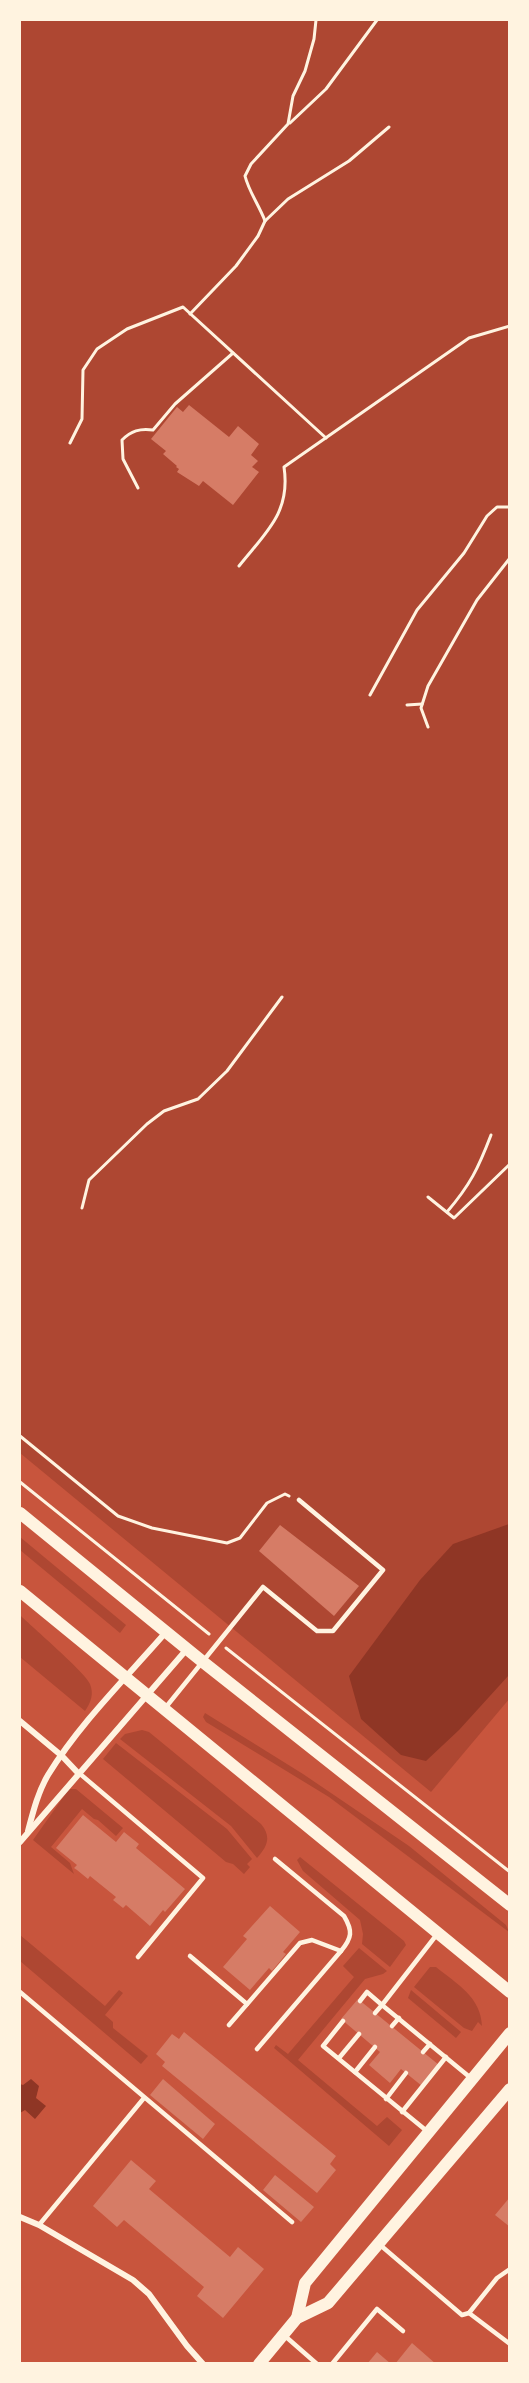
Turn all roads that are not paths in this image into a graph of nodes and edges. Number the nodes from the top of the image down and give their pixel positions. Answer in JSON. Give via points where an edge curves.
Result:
{"nodes":[{"id":1,"x":299,"y":1500,"type":"road end"},
{"id":2,"x":20,"y":1513,"type":"edge"},
{"id":3,"x":20,"y":1591,"type":"edge"},
{"id":4,"x":166,"y":1632,"type":"junction"},
{"id":5,"x":187,"y":1649,"type":"junction"},
{"id":6,"x":203,"y":1662,"type":"junction"},
{"id":7,"x":126,"y":1678,"type":"junction"},
{"id":8,"x":147,"y":1695,"type":"junction"},
{"id":9,"x":164,"y":1710,"type":"junction"},
{"id":10,"x":20,"y":1721,"type":"edge"},
{"id":11,"x":62,"y":1756,"type":"junction"},
{"id":12,"x":78,"y":1773,"type":"junction"},
{"id":13,"x":28,"y":1832,"type":"junction"},
{"id":14,"x":20,"y":1842,"type":"edge"},
{"id":15,"x":275,"y":1859,"type":"dead end"},
{"id":16,"x":510,"y":1905,"type":"edge"},
{"id":17,"x":438,"y":1933,"type":"junction"},
{"id":18,"x":341,"y":1952,"type":"junction"},
{"id":19,"x":190,"y":1956,"type":"dead end"},
{"id":20,"x":138,"y":1957,"type":"dead end"},
{"id":21,"x":20,"y":1992,"type":"edge"},
{"id":22,"x":510,"y":1992,"type":"edge"},
{"id":23,"x":360,"y":2001,"type":"dead end"},
{"id":24,"x":247,"y":2004,"type":"junction"},
{"id":25,"x":382,"y":2005,"type":"junction"},
{"id":26,"x":375,"y":2013,"type":"dead end"},
{"id":27,"x":399,"y":2018,"type":"junction"},
{"id":28,"x":343,"y":2021,"type":"dead end"},
{"id":29,"x":229,"y":2025,"type":"dead end"},
{"id":30,"x":392,"y":2026,"type":"dead end"},
{"id":31,"x":510,"y":2033,"type":"edge"},
{"id":32,"x":358,"y":2034,"type":"dead end"},
{"id":33,"x":430,"y":2044,"type":"junction"},
{"id":34,"x":375,"y":2047,"type":"dead end"},
{"id":35,"x":257,"y":2049,"type":"dead end"},
{"id":36,"x":423,"y":2052,"type":"dead end"},
{"id":37,"x":446,"y":2057,"type":"junction"},
{"id":38,"x":339,"y":2058,"type":"junction"},
{"id":39,"x":355,"y":2072,"type":"junction"},
{"id":40,"x":406,"y":2073,"type":"dead end"},
{"id":41,"x":472,"y":2079,"type":"junction"},
{"id":42,"x":510,"y":2089,"type":"edge"},
{"id":43,"x":144,"y":2098,"type":"junction"},
{"id":44,"x":386,"y":2099,"type":"junction"},
{"id":45,"x":402,"y":2112,"type":"junction"},
{"id":46,"x":428,"y":2132,"type":"junction"},
{"id":47,"x":20,"y":2217,"type":"edge"},
{"id":48,"x":292,"y":2222,"type":"dead end"},
{"id":49,"x":39,"y":2225,"type":"junction"},
{"id":50,"x":379,"y":2244,"type":"junction"},
{"id":51,"x":510,"y":2269,"type":"edge"},
{"id":52,"x":469,"y":2313,"type":"junction"},
{"id":53,"x":297,"y":2318,"type":"junction"},
{"id":54,"x":403,"y":2331,"type":"dead end"},
{"id":55,"x":283,"y":2335,"type":"junction"},
{"id":56,"x":510,"y":2344,"type":"edge"},
{"id":57,"x":202,"y":2364,"type":"edge"},
{"id":58,"x":259,"y":2364,"type":"edge"},
{"id":59,"x":317,"y":2364,"type":"edge"},
{"id":60,"x":332,"y":2364,"type":"edge"}],
"edges":[{"from":1,"to":6,"type":"lane","via":[[383,1570],[333,1631],[317,1631],[263,1587]]},
{"from":2,"to":4,"type":"main road"},
{"from":3,"to":7,"type":"main road"},
{"from":4,"to":5,"type":"main road"},
{"from":4,"to":7,"type":"street"},
{"from":5,"to":6,"type":"main road"},
{"from":5,"to":8,"type":"street"},
{"from":6,"to":9,"type":"lane"},
{"from":6,"to":16,"type":"main road"},
{"from":7,"to":8,"type":"main road"},
{"from":7,"to":11,"type":"street"},
{"from":8,"to":9,"type":"main road"},
{"from":8,"to":12,"type":"street"},
{"from":9,"to":17,"type":"main road"},
{"from":10,"to":11,"type":"street"},
{"from":11,"to":12,"type":"street"},
{"from":11,"to":13,"type":"street","via":[[34,1807]]},
{"from":12,"to":13,"type":"street"},
{"from":12,"to":20,"type":"lane","via":[[203,1878]]},
{"from":13,"to":14,"type":"street"},
{"from":15,"to":18,"type":"lane","via":[[344,1916],[351,1937]]},
{"from":17,"to":22,"type":"main road"},
{"from":17,"to":25,"type":"lane"},
{"from":18,"to":24,"type":"lane","via":[[312,1940],[300,1943]]},
{"from":18,"to":35,"type":"lane"},
{"from":19,"to":24,"type":"lane"},
{"from":21,"to":43,"type":"lane"},
{"from":23,"to":25,"type":"lane","via":[[367,1992]]},
{"from":24,"to":29,"type":"lane"},
{"from":25,"to":26,"type":"lane"},
{"from":25,"to":27,"type":"lane"},
{"from":27,"to":30,"type":"lane"},
{"from":27,"to":33,"type":"lane"},
{"from":28,"to":38,"type":"lane","via":[[323,2046]]},
{"from":31,"to":41,"type":"main road"},
{"from":32,"to":38,"type":"lane"},
{"from":33,"to":36,"type":"lane"},
{"from":33,"to":37,"type":"lane"},
{"from":34,"to":39,"type":"lane"},
{"from":37,"to":41,"type":"lane"},
{"from":37,"to":45,"type":"lane"},
{"from":38,"to":39,"type":"lane"},
{"from":39,"to":44,"type":"lane"},
{"from":40,"to":44,"type":"lane"},
{"from":41,"to":46,"type":"main road"},
{"from":42,"to":50,"type":"main road"},
{"from":43,"to":48,"type":"lane"},
{"from":43,"to":49,"type":"lane"},
{"from":44,"to":45,"type":"lane"},
{"from":45,"to":46,"type":"lane"},
{"from":46,"to":53,"type":"main road","via":[[305,2283]]},
{"from":47,"to":49,"type":"street"},
{"from":49,"to":57,"type":"street","via":[[134,2280]]},
{"from":50,"to":52,"type":"lane","via":[[462,2315]]},
{"from":50,"to":53,"type":"main road","via":[[328,2303]]},
{"from":51,"to":52,"type":"lane","via":[[497,2278]]},
{"from":52,"to":56,"type":"lane"},
{"from":53,"to":55,"type":"main road"},
{"from":54,"to":60,"type":"lane","via":[[377,2308]]},
{"from":55,"to":58,"type":"main road"},
{"from":55,"to":59,"type":"lane"}]}
